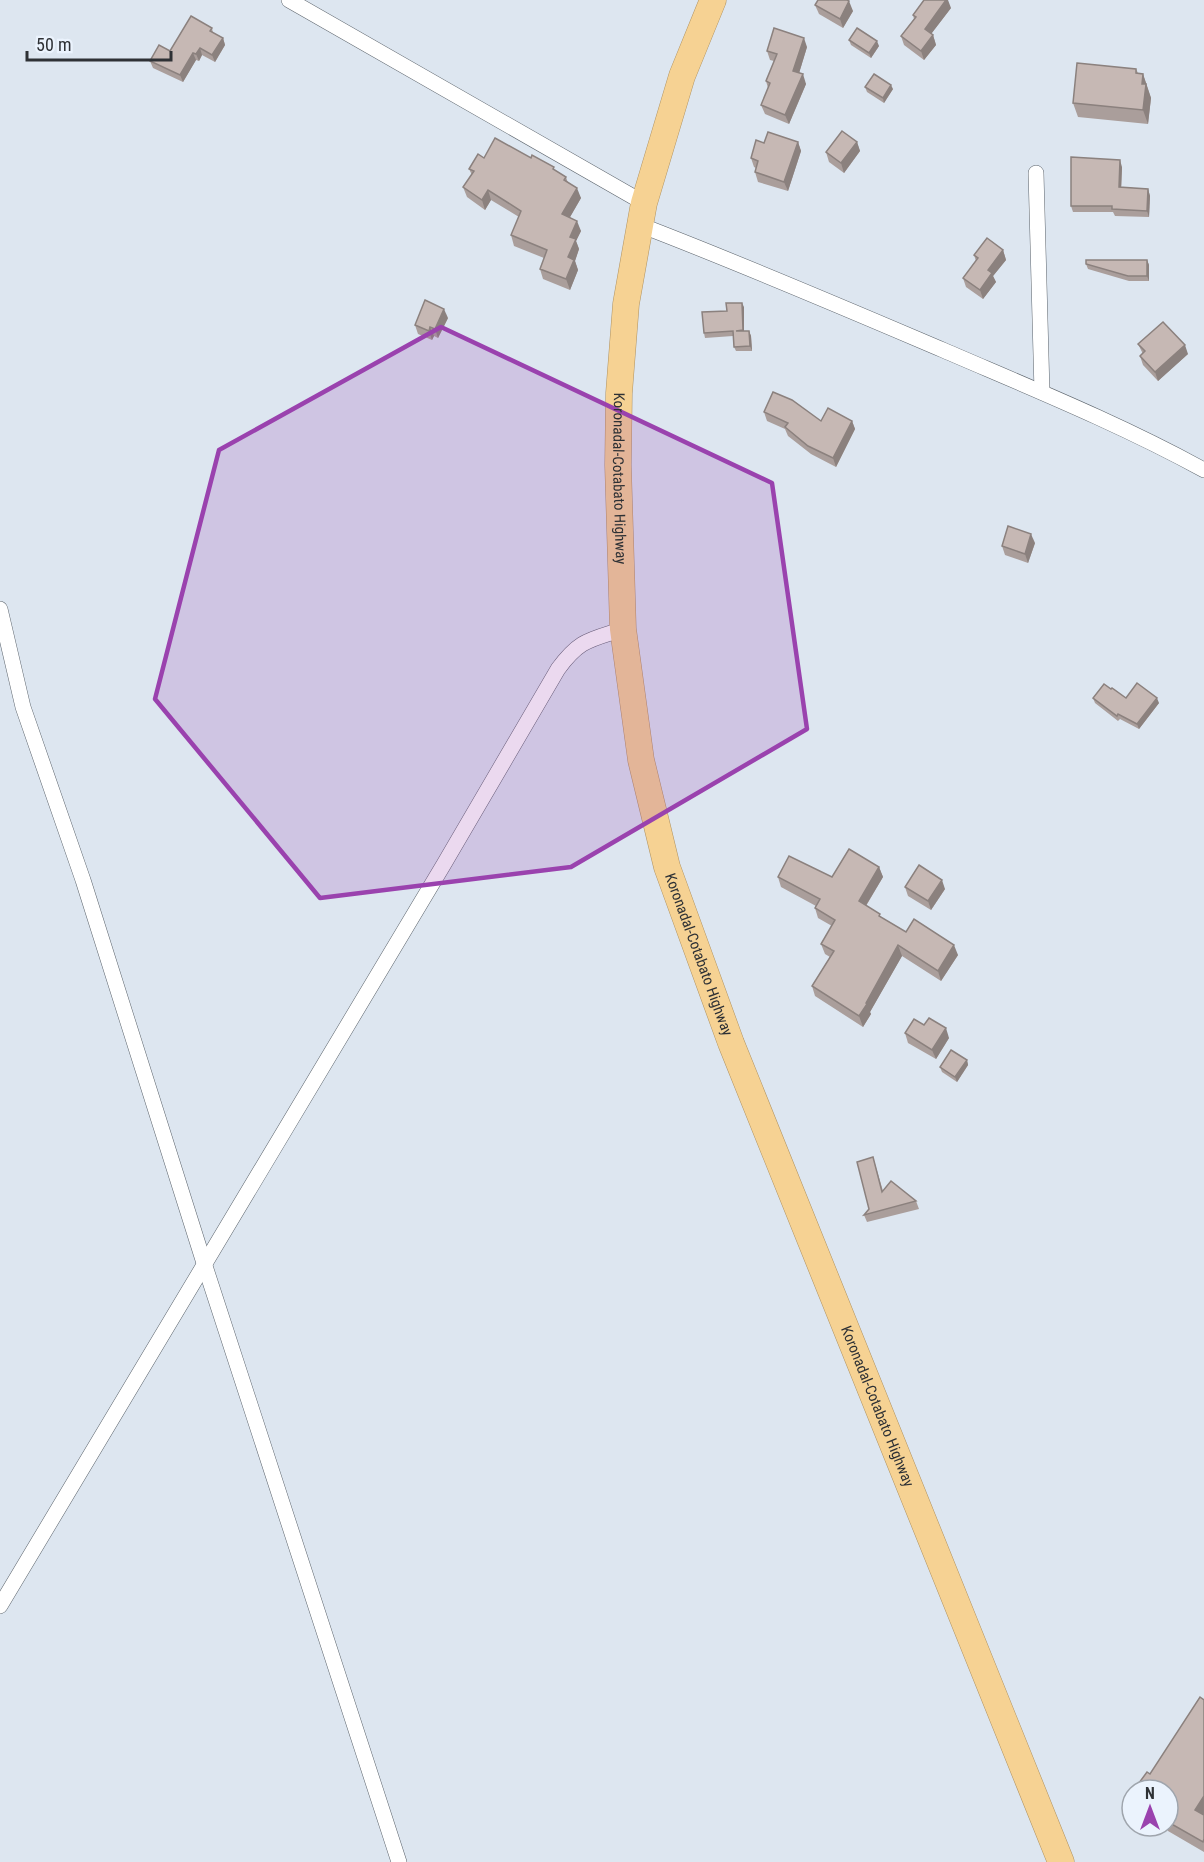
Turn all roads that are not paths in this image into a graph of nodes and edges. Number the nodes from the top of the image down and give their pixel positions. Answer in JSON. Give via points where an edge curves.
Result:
{"nodes":[{"id":1,"x":289,"y":0,"type":"edge"},
{"id":2,"x":713,"y":0,"type":"edge"},
{"id":3,"x":1036,"y":173,"type":"dead end"},
{"id":4,"x":642,"y":214,"type":"junction"},
{"id":5,"x":1042,"y":392,"type":"junction"},
{"id":6,"x":1204,"y":470,"type":"edge"},
{"id":7,"x":0,"y":609,"type":"edge"},
{"id":8,"x":623,"y":629,"type":"junction"},
{"id":9,"x":204,"y":1263,"type":"junction"},
{"id":10,"x":0,"y":1606,"type":"edge"},
{"id":11,"x":399,"y":1862,"type":"edge"},
{"id":12,"x":1061,"y":1862,"type":"edge"}],
"edges":[{"from":1,"to":4,"type":"street"},
{"from":2,"to":4,"type":"highway","name":"Koronadal-Cotabato Highway","via":[[682,76]]},
{"from":3,"to":5,"type":"street"},
{"from":4,"to":5,"type":"street","via":[[756,270]]},
{"from":4,"to":8,"type":"highway","name":"Koronadal-Cotabato Highway","via":[[626,304],[619,393]]},
{"from":5,"to":6,"type":"street"},
{"from":7,"to":9,"type":"street","via":[[23,707],[83,880]]},
{"from":8,"to":9,"type":"street","via":[[583,643],[572,650],[558,669]]},
{"from":8,"to":12,"type":"highway","name":"Koronadal-Cotabato Highway","via":[[641,760],[667,867],[688,930]]},
{"from":9,"to":10,"type":"street"},
{"from":9,"to":11,"type":"street"}]}
